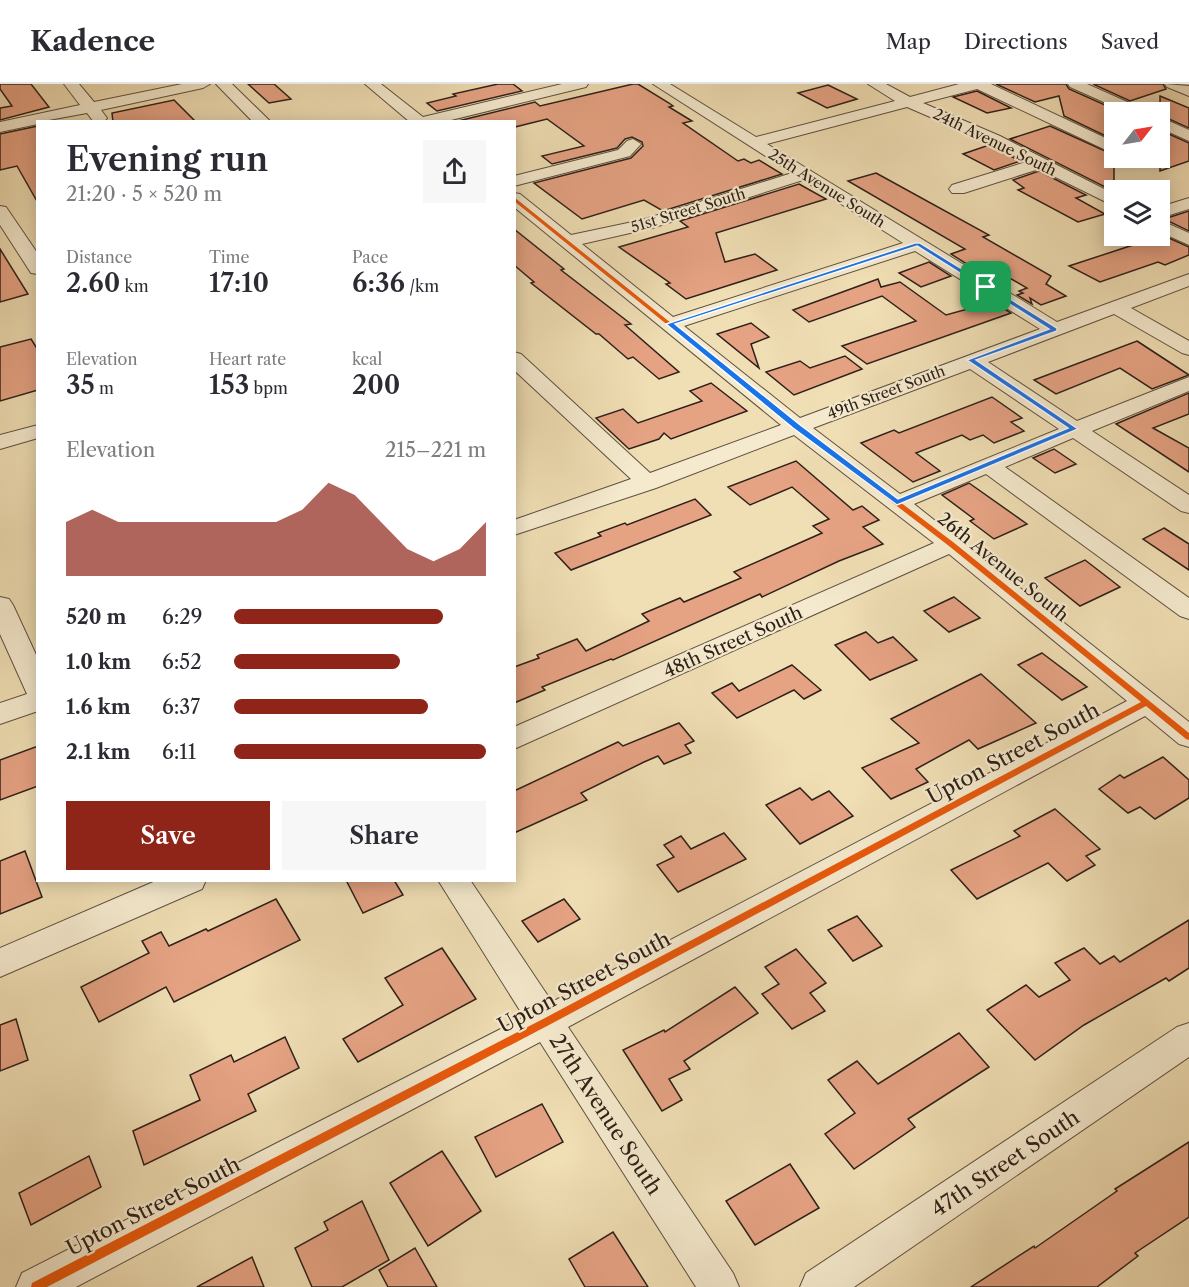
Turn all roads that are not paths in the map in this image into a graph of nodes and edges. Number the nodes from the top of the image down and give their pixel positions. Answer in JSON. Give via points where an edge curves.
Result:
{"nodes":[{"id":1,"x":70,"y":84,"type":"edge"},
{"id":2,"x":203,"y":84,"type":"edge"},
{"id":3,"x":223,"y":84,"type":"edge"},
{"id":4,"x":372,"y":84,"type":"edge"},
{"id":5,"x":581,"y":84,"type":"edge"},
{"id":6,"x":660,"y":84,"type":"edge"},
{"id":7,"x":875,"y":84,"type":"edge"},
{"id":8,"x":978,"y":84,"type":"edge"},
{"id":9,"x":1075,"y":84,"type":"edge"},
{"id":10,"x":1172,"y":84,"type":"edge"},
{"id":11,"x":1189,"y":91,"type":"edge"},
{"id":12,"x":909,"y":102,"type":"junction"},
{"id":13,"x":1116,"y":102,"type":"edge"},
{"id":14,"x":90,"y":108,"type":"junction"},
{"id":15,"x":100,"y":120,"type":"edge"},
{"id":16,"x":261,"y":120,"type":"edge"},
{"id":17,"x":417,"y":120,"type":"edge"},
{"id":18,"x":428,"y":120,"type":"edge"},
{"id":19,"x":0,"y":127,"type":"edge"},
{"id":20,"x":1170,"y":127,"type":"edge"},
{"id":21,"x":1189,"y":136,"type":"edge"},
{"id":22,"x":754,"y":142,"type":"junction"},
{"id":23,"x":1104,"y":143,"type":"edge"},
{"id":24,"x":633,"y":144,"type":"dead end"},
{"id":25,"x":1041,"y":163,"type":"junction"},
{"id":26,"x":806,"y":174,"type":"junction"},
{"id":27,"x":516,"y":180,"type":"edge"},
{"id":28,"x":958,"y":189,"type":"dead end"},
{"id":29,"x":1104,"y":196,"type":"edge"},
{"id":30,"x":516,"y":200,"type":"edge"},
{"id":31,"x":1189,"y":203,"type":"edge"},
{"id":32,"x":1170,"y":210,"type":"edge"},
{"id":33,"x":0,"y":211,"type":"edge"},
{"id":34,"x":1170,"y":230,"type":"edge"},
{"id":35,"x":1189,"y":240,"type":"edge"},
{"id":36,"x":569,"y":241,"type":"junction"},
{"id":37,"x":917,"y":244,"type":"junction"},
{"id":38,"x":36,"y":266,"type":"edge"},
{"id":39,"x":1189,"y":280,"type":"edge"},
{"id":40,"x":1116,"y":307,"type":"junction"},
{"id":41,"x":670,"y":324,"type":"junction"},
{"id":42,"x":1054,"y":329,"type":"junction"},
{"id":43,"x":1189,"y":349,"type":"edge"},
{"id":44,"x":516,"y":359,"type":"edge"},
{"id":45,"x":971,"y":360,"type":"junction"},
{"id":46,"x":1189,"y":383,"type":"edge"},
{"id":47,"x":796,"y":426,"type":"junction"},
{"id":48,"x":1074,"y":429,"type":"junction"},
{"id":49,"x":36,"y":432,"type":"edge"},
{"id":50,"x":0,"y":442,"type":"edge"},
{"id":51,"x":988,"y":465,"type":"junction"},
{"id":52,"x":648,"y":483,"type":"junction"},
{"id":53,"x":897,"y":503,"type":"junction"},
{"id":54,"x":1189,"y":506,"type":"edge"},
{"id":55,"x":516,"y":527,"type":"edge"},
{"id":56,"x":951,"y":544,"type":"junction"},
{"id":57,"x":0,"y":604,"type":"edge"},
{"id":58,"x":1189,"y":610,"type":"edge"},
{"id":59,"x":36,"y":685,"type":"edge"},
{"id":60,"x":36,"y":701,"type":"edge"},
{"id":61,"x":1146,"y":703,"type":"junction"},
{"id":62,"x":0,"y":714,"type":"edge"},
{"id":63,"x":516,"y":738,"type":"edge"},
{"id":64,"x":1189,"y":738,"type":"edge"},
{"id":65,"x":186,"y":882,"type":"edge"},
{"id":66,"x":454,"y":882,"type":"edge"},
{"id":67,"x":0,"y":963,"type":"edge"},
{"id":68,"x":546,"y":1022,"type":"junction"},
{"id":69,"x":1189,"y":1038,"type":"edge"},
{"id":70,"x":36,"y":1287,"type":"edge"},
{"id":71,"x":719,"y":1287,"type":"edge"},
{"id":72,"x":820,"y":1287,"type":"edge"}],
"edges":[{"from":1,"to":14,"type":"street"},
{"from":2,"to":14,"type":"street"},
{"from":3,"to":16,"type":"street"},
{"from":4,"to":17,"type":"street"},
{"from":5,"to":18,"type":"street"},
{"from":6,"to":22,"type":"street","name":"25th Avenue South"},
{"from":7,"to":12,"type":"street","name":"24th Avenue South"},
{"from":8,"to":12,"type":"street"},
{"from":8,"to":23,"type":"street"},
{"from":9,"to":13,"type":"street"},
{"from":10,"to":11,"type":"street"},
{"from":12,"to":22,"type":"street"},
{"from":12,"to":25,"type":"street","name":"24th Avenue South"},
{"from":14,"to":15,"type":"street"},
{"from":14,"to":19,"type":"street"},
{"from":20,"to":21,"type":"street"},
{"from":22,"to":26,"type":"street","name":"25th Avenue South"},
{"from":24,"to":27,"type":"street","via":[[624,153]]},
{"from":25,"to":28,"type":"street"},
{"from":25,"to":29,"type":"street","name":"24th Avenue South"},
{"from":26,"to":36,"type":"street","name":"51st Street South","via":[[646,225]]},
{"from":26,"to":37,"type":"street","name":"25th Avenue South"},
{"from":30,"to":36,"type":"street","name":"26th Avenue South"},
{"from":31,"to":32,"type":"street"},
{"from":33,"to":38,"type":"street"},
{"from":34,"to":35,"type":"street"},
{"from":36,"to":41,"type":"street","name":"26th Avenue South"},
{"from":37,"to":41,"type":"street"},
{"from":37,"to":42,"type":"street","name":"25th Avenue South"},
{"from":39,"to":40,"type":"street","name":"49th Street South"},
{"from":40,"to":42,"type":"street","name":"49th Street South"},
{"from":40,"to":43,"type":"street"},
{"from":41,"to":47,"type":"street","name":"26th Avenue South"},
{"from":42,"to":45,"type":"street","name":"49th Street South"},
{"from":44,"to":52,"type":"street"},
{"from":45,"to":47,"type":"street","name":"49th Street South"},
{"from":45,"to":48,"type":"street"},
{"from":46,"to":48,"type":"street"},
{"from":47,"to":52,"type":"street","name":"49th Street South"},
{"from":47,"to":53,"type":"street","name":"26th Avenue South"},
{"from":48,"to":51,"type":"street"},
{"from":48,"to":54,"type":"street"},
{"from":49,"to":50,"type":"street"},
{"from":51,"to":53,"type":"street"},
{"from":51,"to":58,"type":"street"},
{"from":52,"to":55,"type":"street","name":"49th Street South"},
{"from":53,"to":56,"type":"street","name":"26th Avenue South"},
{"from":56,"to":61,"type":"street","name":"26th Avenue South"},
{"from":56,"to":63,"type":"street","name":"48th Street South"},
{"from":57,"to":59,"type":"street"},
{"from":60,"to":62,"type":"street"},
{"from":61,"to":64,"type":"street","name":"26th Avenue South"},
{"from":61,"to":68,"type":"street","name":"Upton Street South"},
{"from":65,"to":67,"type":"street"},
{"from":66,"to":68,"type":"street","name":"27th Avenue South"},
{"from":68,"to":70,"type":"street","name":"Upton Street South"},
{"from":68,"to":71,"type":"street","name":"27th Avenue South"},
{"from":69,"to":72,"type":"street","name":"47th Street South"}]}
